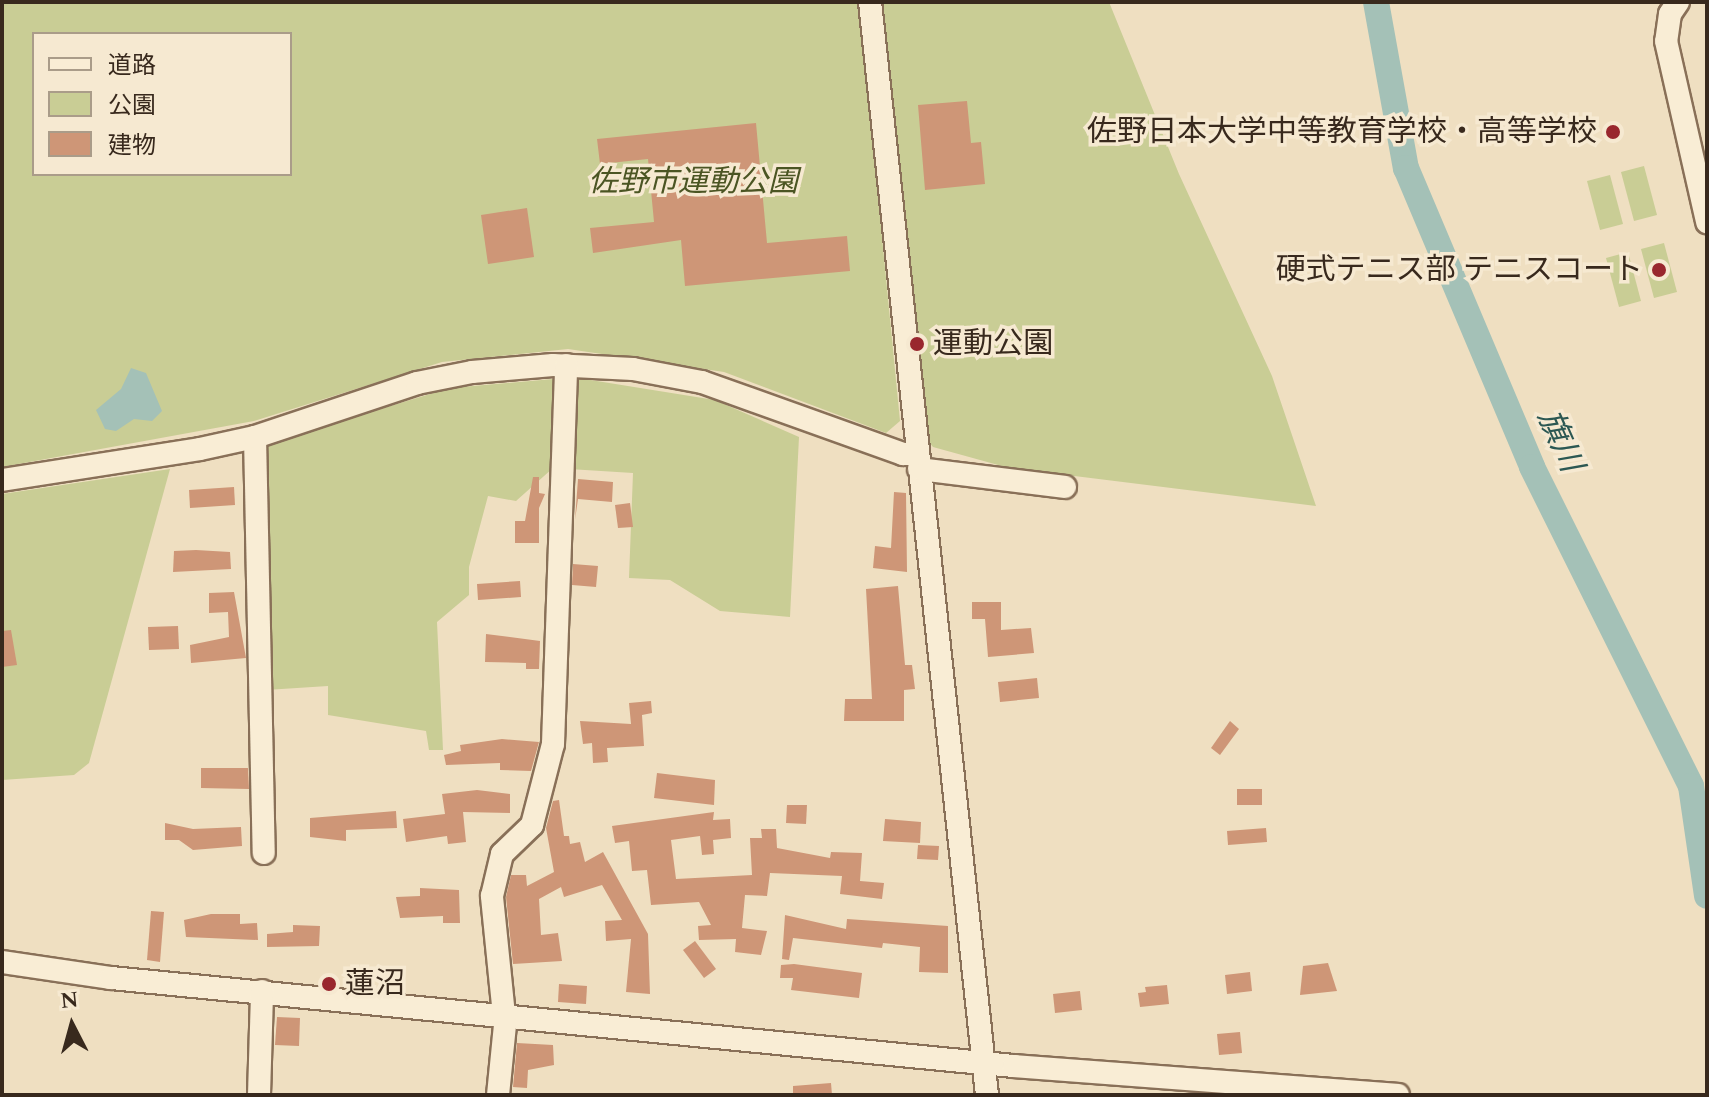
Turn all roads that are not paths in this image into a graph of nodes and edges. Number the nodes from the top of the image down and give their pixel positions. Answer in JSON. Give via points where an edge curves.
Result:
{"nodes":[{"id":1,"x":870,"y":2,"type":"edge"},
{"id":2,"x":1678,"y":2,"type":"edge"},
{"id":3,"x":1707,"y":222,"type":"edge"},
{"id":4,"x":566,"y":365,"type":"junction"},
{"id":5,"x":255,"y":437,"type":"junction"},
{"id":6,"x":918,"y":462,"type":"junction"},
{"id":7,"x":2,"y":480,"type":"edge"},
{"id":8,"x":1065,"y":487,"type":"dead end"},
{"id":9,"x":264,"y":853,"type":"dead end"},
{"id":10,"x":2,"y":962,"type":"edge"},
{"id":11,"x":262,"y":991,"type":"junction"},
{"id":12,"x":502,"y":1015,"type":"junction"},
{"id":13,"x":983,"y":1062,"type":"junction"},
{"id":14,"x":259,"y":1095,"type":"edge"},
{"id":15,"x":498,"y":1095,"type":"edge"},
{"id":16,"x":987,"y":1095,"type":"edge"},
{"id":17,"x":1398,"y":1095,"type":"edge"}],
"edges":[{"from":1,"to":6,"type":"street"},
{"from":2,"to":3,"type":"street","via":[[1666,41]]},
{"from":4,"to":5,"type":"street","via":[[446,376]]},
{"from":4,"to":6,"type":"street","via":[[633,369],[702,382]]},
{"from":4,"to":12,"type":"street","via":[[553,744],[532,825],[502,854],[496,872],[493,907]]},
{"from":5,"to":7,"type":"street"},
{"from":5,"to":9,"type":"street"},
{"from":6,"to":8,"type":"street"},
{"from":6,"to":13,"type":"street"},
{"from":10,"to":11,"type":"street"},
{"from":11,"to":12,"type":"street"},
{"from":11,"to":14,"type":"street"},
{"from":12,"to":13,"type":"street"},
{"from":12,"to":15,"type":"street","via":[[506,1055]]},
{"from":13,"to":16,"type":"street"},
{"from":13,"to":17,"type":"street"}]}
